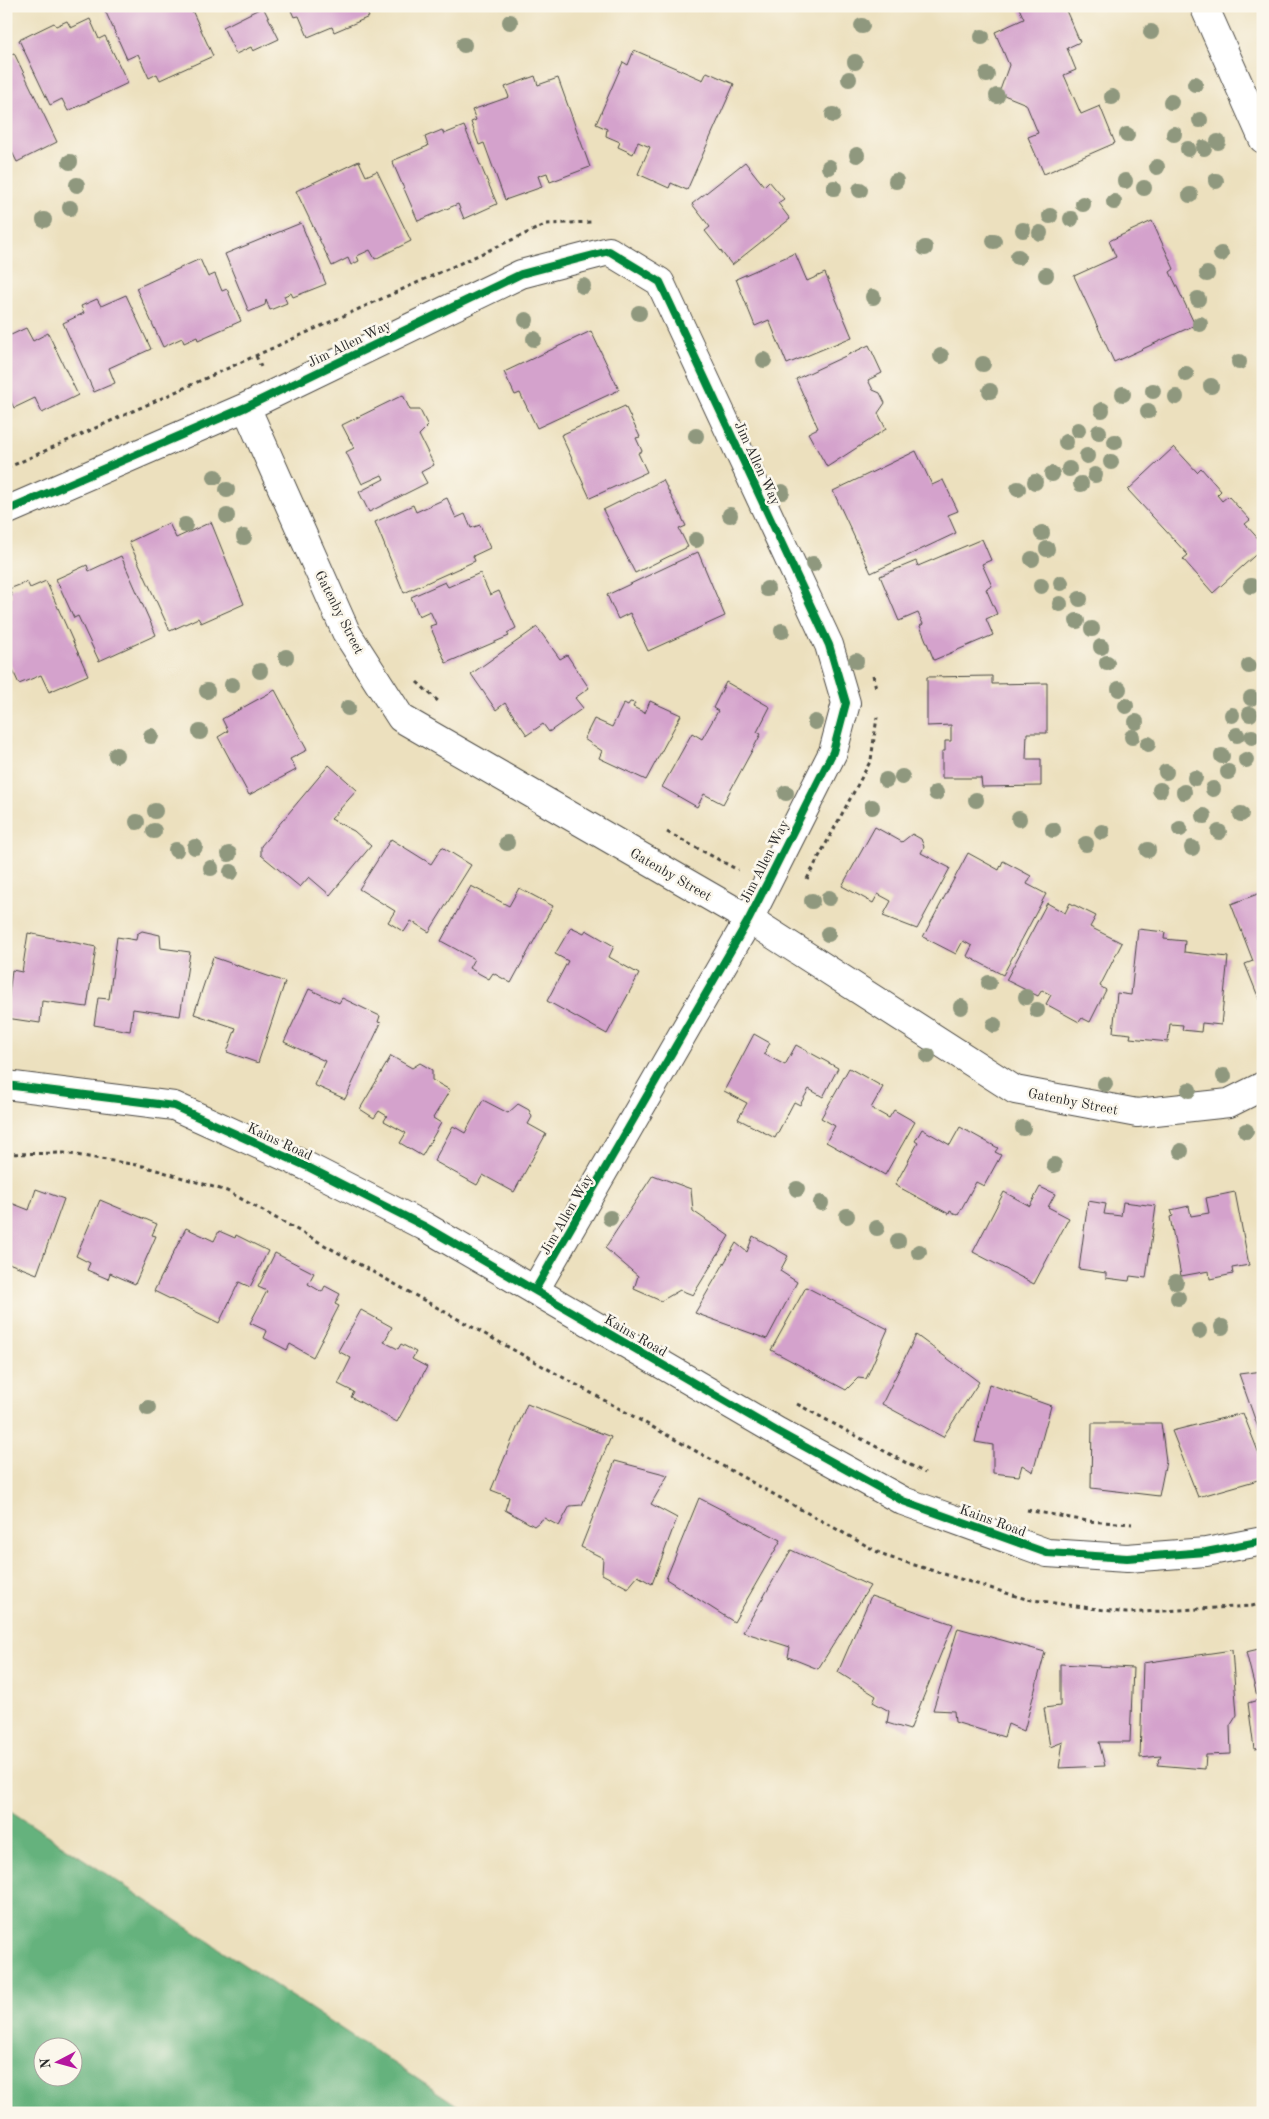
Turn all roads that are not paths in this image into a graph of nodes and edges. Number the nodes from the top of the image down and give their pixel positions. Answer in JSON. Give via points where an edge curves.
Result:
{"nodes":[{"id":1,"x":1204,"y":6,"type":"edge"},
{"id":2,"x":1263,"y":139,"type":"edge"},
{"id":3,"x":246,"y":407,"type":"junction"},
{"id":4,"x":6,"y":511,"type":"edge"},
{"id":5,"x":749,"y":919,"type":"junction"},
{"id":6,"x":6,"y":1085,"type":"edge"},
{"id":7,"x":1263,"y":1086,"type":"edge"},
{"id":8,"x":535,"y":1290,"type":"junction"},
{"id":9,"x":1263,"y":1541,"type":"edge"}],
"edges":[{"from":1,"to":2,"type":"street"},
{"from":3,"to":4,"type":"street","name":"Jim Allen Way"},
{"from":3,"to":5,"type":"street","name":"Gatenby Street","via":[[346,632],[401,718]]},
{"from":3,"to":5,"type":"street","name":"Jim Allen Way","via":[[521,274],[609,251],[660,282],[829,645],[846,703],[833,752]]},
{"from":5,"to":7,"type":"street","name":"Gatenby Street","via":[[1015,1090],[1138,1113],[1229,1103]]},
{"from":5,"to":8,"type":"street","name":"Jim Allen Way"},
{"from":6,"to":8,"type":"street","name":"Kains Road","via":[[174,1106],[306,1166],[424,1226]]},
{"from":8,"to":9,"type":"street","name":"Kains Road","via":[[903,1501],[1048,1553],[1127,1558],[1206,1552]]}]}
